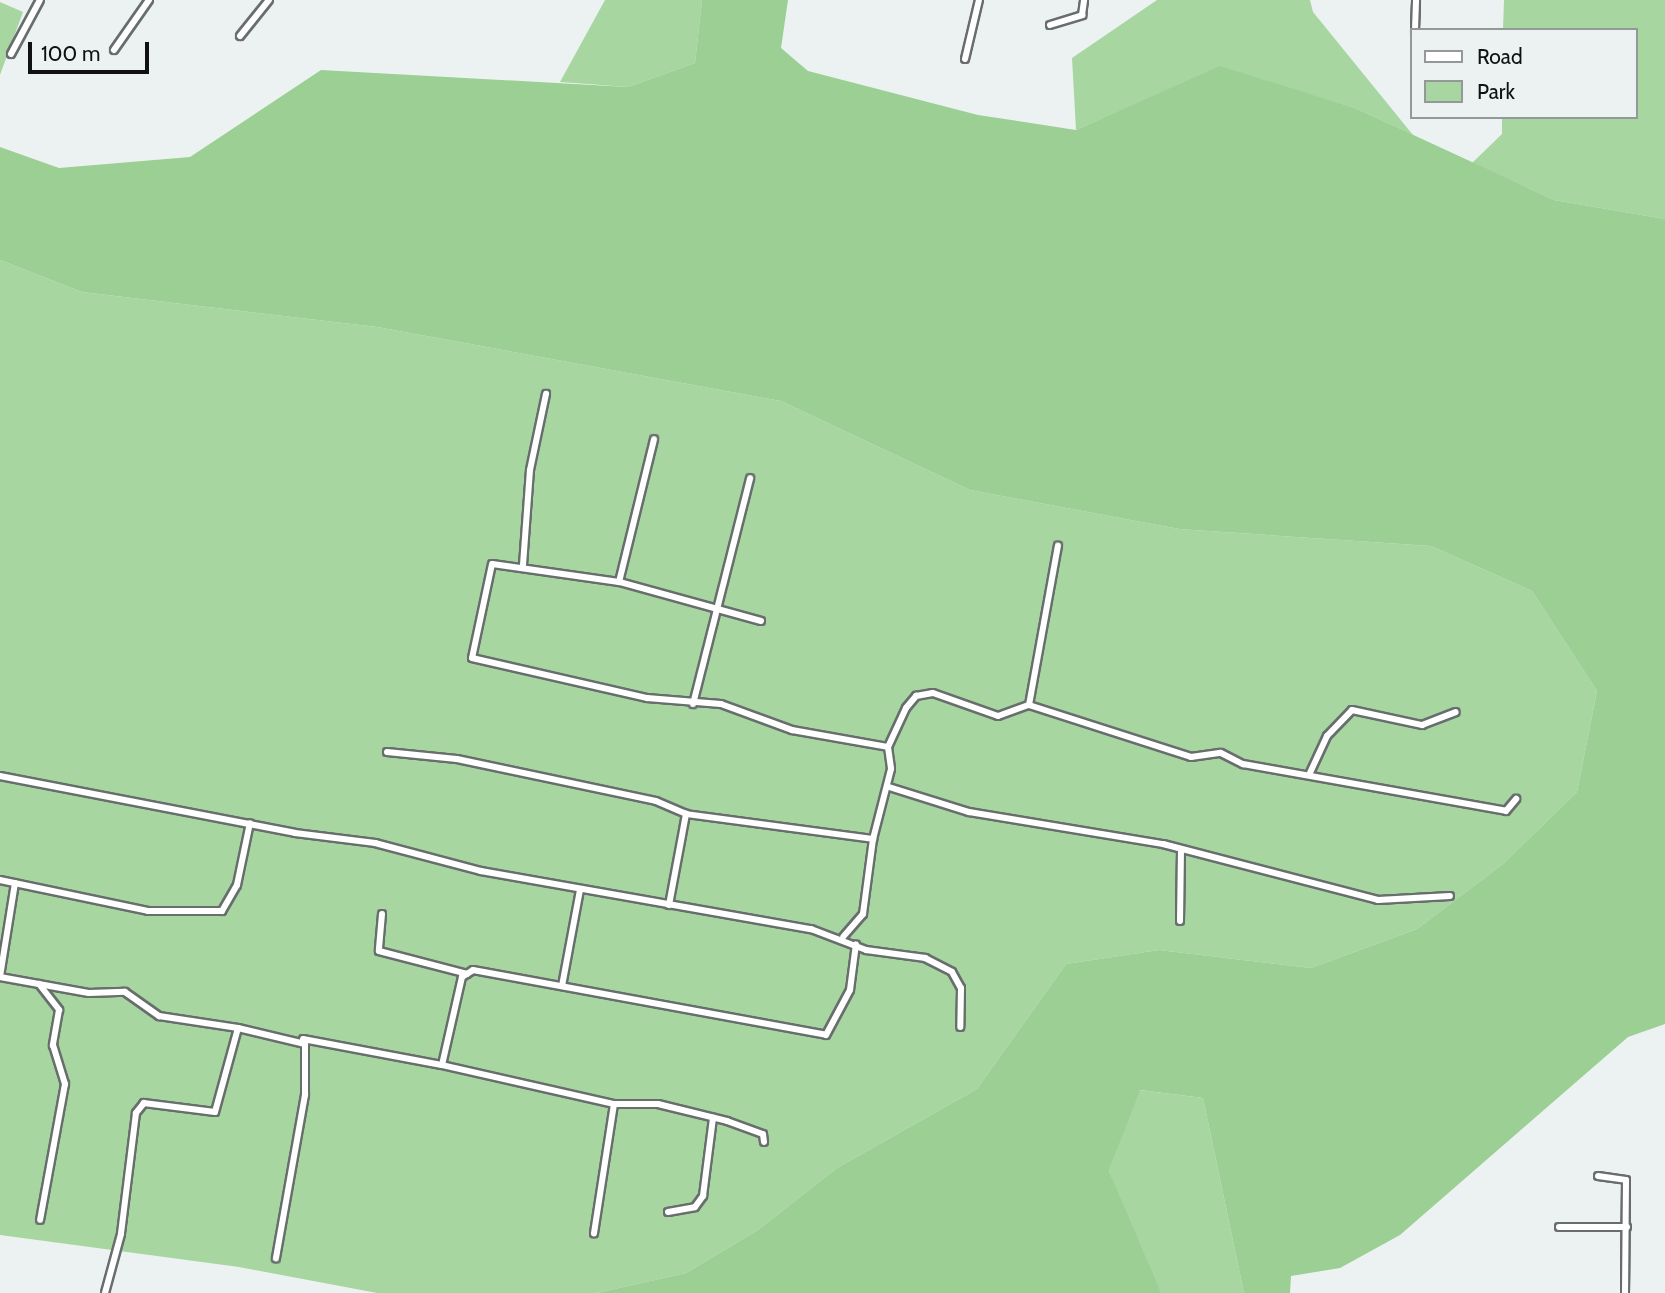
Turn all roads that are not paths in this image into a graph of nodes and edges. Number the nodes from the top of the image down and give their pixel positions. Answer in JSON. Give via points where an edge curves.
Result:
{"nodes":[{"id":1,"x":40,"y":0,"type":"edge"},
{"id":2,"x":149,"y":0,"type":"edge"},
{"id":3,"x":269,"y":0,"type":"edge"},
{"id":4,"x":979,"y":0,"type":"edge"},
{"id":5,"x":1084,"y":0,"type":"edge"},
{"id":6,"x":1416,"y":0,"type":"edge"},
{"id":7,"x":1050,"y":24,"type":"dead end"},
{"id":8,"x":1415,"y":28,"type":"edge"},
{"id":9,"x":240,"y":36,"type":"dead end"},
{"id":10,"x":114,"y":50,"type":"dead end"},
{"id":11,"x":11,"y":54,"type":"dead end"},
{"id":12,"x":965,"y":59,"type":"dead end"},
{"id":13,"x":546,"y":394,"type":"dead end"},
{"id":14,"x":654,"y":439,"type":"dead end"},
{"id":15,"x":750,"y":478,"type":"dead end"},
{"id":16,"x":1058,"y":546,"type":"dead end"},
{"id":17,"x":523,"y":565,"type":"junction"},
{"id":18,"x":619,"y":582,"type":"junction"},
{"id":19,"x":717,"y":606,"type":"junction"},
{"id":20,"x":761,"y":621,"type":"dead end"},
{"id":21,"x":693,"y":704,"type":"junction"},
{"id":22,"x":1029,"y":705,"type":"junction"},
{"id":23,"x":1456,"y":712,"type":"dead end"},
{"id":24,"x":888,"y":747,"type":"junction"},
{"id":25,"x":387,"y":752,"type":"dead end"},
{"id":26,"x":1309,"y":775,"type":"junction"},
{"id":27,"x":0,"y":776,"type":"edge"},
{"id":28,"x":889,"y":787,"type":"junction"},
{"id":29,"x":1516,"y":799,"type":"dead end"},
{"id":30,"x":686,"y":814,"type":"junction"},
{"id":31,"x":250,"y":823,"type":"junction"},
{"id":32,"x":873,"y":839,"type":"junction"},
{"id":33,"x":1181,"y":850,"type":"junction"},
{"id":34,"x":0,"y":880,"type":"edge"},
{"id":35,"x":15,"y":883,"type":"junction"},
{"id":36,"x":580,"y":890,"type":"junction"},
{"id":37,"x":1450,"y":896,"type":"dead end"},
{"id":38,"x":669,"y":905,"type":"junction"},
{"id":39,"x":382,"y":914,"type":"dead end"},
{"id":40,"x":1180,"y":921,"type":"dead end"},
{"id":41,"x":843,"y":937,"type":"junction"},
{"id":42,"x":856,"y":944,"type":"junction"},
{"id":43,"x":467,"y":974,"type":"junction"},
{"id":44,"x":0,"y":977,"type":"edge"},
{"id":45,"x":39,"y":984,"type":"junction"},
{"id":46,"x":562,"y":986,"type":"junction"},
{"id":47,"x":960,"y":1027,"type":"dead end"},
{"id":48,"x":238,"y":1028,"type":"junction"},
{"id":49,"x":303,"y":1039,"type":"junction"},
{"id":50,"x":442,"y":1065,"type":"junction"},
{"id":51,"x":614,"y":1104,"type":"junction"},
{"id":52,"x":713,"y":1118,"type":"junction"},
{"id":53,"x":764,"y":1142,"type":"dead end"},
{"id":54,"x":1598,"y":1176,"type":"dead end"},
{"id":55,"x":668,"y":1212,"type":"dead end"},
{"id":56,"x":40,"y":1220,"type":"dead end"},
{"id":57,"x":1559,"y":1227,"type":"dead end"},
{"id":58,"x":1627,"y":1227,"type":"junction"},
{"id":59,"x":594,"y":1233,"type":"dead end"},
{"id":60,"x":276,"y":1258,"type":"dead end"},
{"id":61,"x":106,"y":1293,"type":"edge"},
{"id":62,"x":1625,"y":1293,"type":"edge"}],
"edges":[{"from":1,"to":11,"type":"street"},
{"from":2,"to":10,"type":"street"},
{"from":3,"to":9,"type":"street"},
{"from":4,"to":12,"type":"street"},
{"from":5,"to":7,"type":"street","via":[[1082,15]]},
{"from":6,"to":8,"type":"street"},
{"from":13,"to":17,"type":"street","via":[[530,470]]},
{"from":14,"to":18,"type":"street"},
{"from":15,"to":19,"type":"street"},
{"from":16,"to":22,"type":"street"},
{"from":17,"to":18,"type":"street","via":[[551,576]]},
{"from":17,"to":21,"type":"street","via":[[489,567],[472,658]]},
{"from":18,"to":19,"type":"street"},
{"from":19,"to":20,"type":"street"},
{"from":19,"to":21,"type":"street","via":[[707,669]]},
{"from":21,"to":24,"type":"street","via":[[721,704],[792,730]]},
{"from":22,"to":24,"type":"street","via":[[998,716],[952,696],[916,696]]},
{"from":22,"to":26,"type":"street","via":[[1191,757],[1221,753],[1243,764]]},
{"from":23,"to":26,"type":"street","via":[[1422,725],[1352,710],[1327,736]]},
{"from":24,"to":28,"type":"street"},
{"from":25,"to":30,"type":"street","via":[[457,759],[656,801]]},
{"from":26,"to":29,"type":"street","via":[[1506,811]]},
{"from":27,"to":31,"type":"street"},
{"from":28,"to":32,"type":"street"},
{"from":28,"to":33,"type":"street","via":[[969,812]]},
{"from":30,"to":32,"type":"street"},
{"from":30,"to":38,"type":"street"},
{"from":31,"to":35,"type":"street","via":[[237,885],[222,911],[148,911]]},
{"from":31,"to":36,"type":"street","via":[[375,842]]},
{"from":32,"to":41,"type":"street","via":[[863,914]]},
{"from":33,"to":37,"type":"street","via":[[1378,900]]},
{"from":33,"to":40,"type":"street"},
{"from":34,"to":35,"type":"street"},
{"from":35,"to":44,"type":"street"},
{"from":36,"to":38,"type":"street"},
{"from":36,"to":46,"type":"street"},
{"from":38,"to":41,"type":"street"},
{"from":39,"to":43,"type":"street","via":[[379,951]]},
{"from":41,"to":42,"type":"street"},
{"from":42,"to":46,"type":"street","via":[[850,990],[826,1035]]},
{"from":42,"to":47,"type":"street","via":[[925,958],[952,972],[961,988]]},
{"from":43,"to":46,"type":"street"},
{"from":43,"to":50,"type":"street"},
{"from":44,"to":45,"type":"street"},
{"from":45,"to":48,"type":"street","via":[[125,992],[159,1016]]},
{"from":45,"to":56,"type":"street","via":[[59,1010],[53,1045],[65,1084]]},
{"from":48,"to":49,"type":"street"},
{"from":48,"to":61,"type":"street","via":[[215,1112],[144,1103],[136,1113]]},
{"from":49,"to":50,"type":"street"},
{"from":49,"to":60,"type":"street","via":[[304,1095]]},
{"from":50,"to":51,"type":"street"},
{"from":51,"to":52,"type":"street","via":[[658,1104]]},
{"from":51,"to":59,"type":"street"},
{"from":52,"to":53,"type":"street","via":[[752,1128]]},
{"from":52,"to":55,"type":"street","via":[[703,1196],[695,1207]]},
{"from":54,"to":58,"type":"street","via":[[1626,1180]]},
{"from":57,"to":58,"type":"street"},
{"from":58,"to":62,"type":"street"}]}
